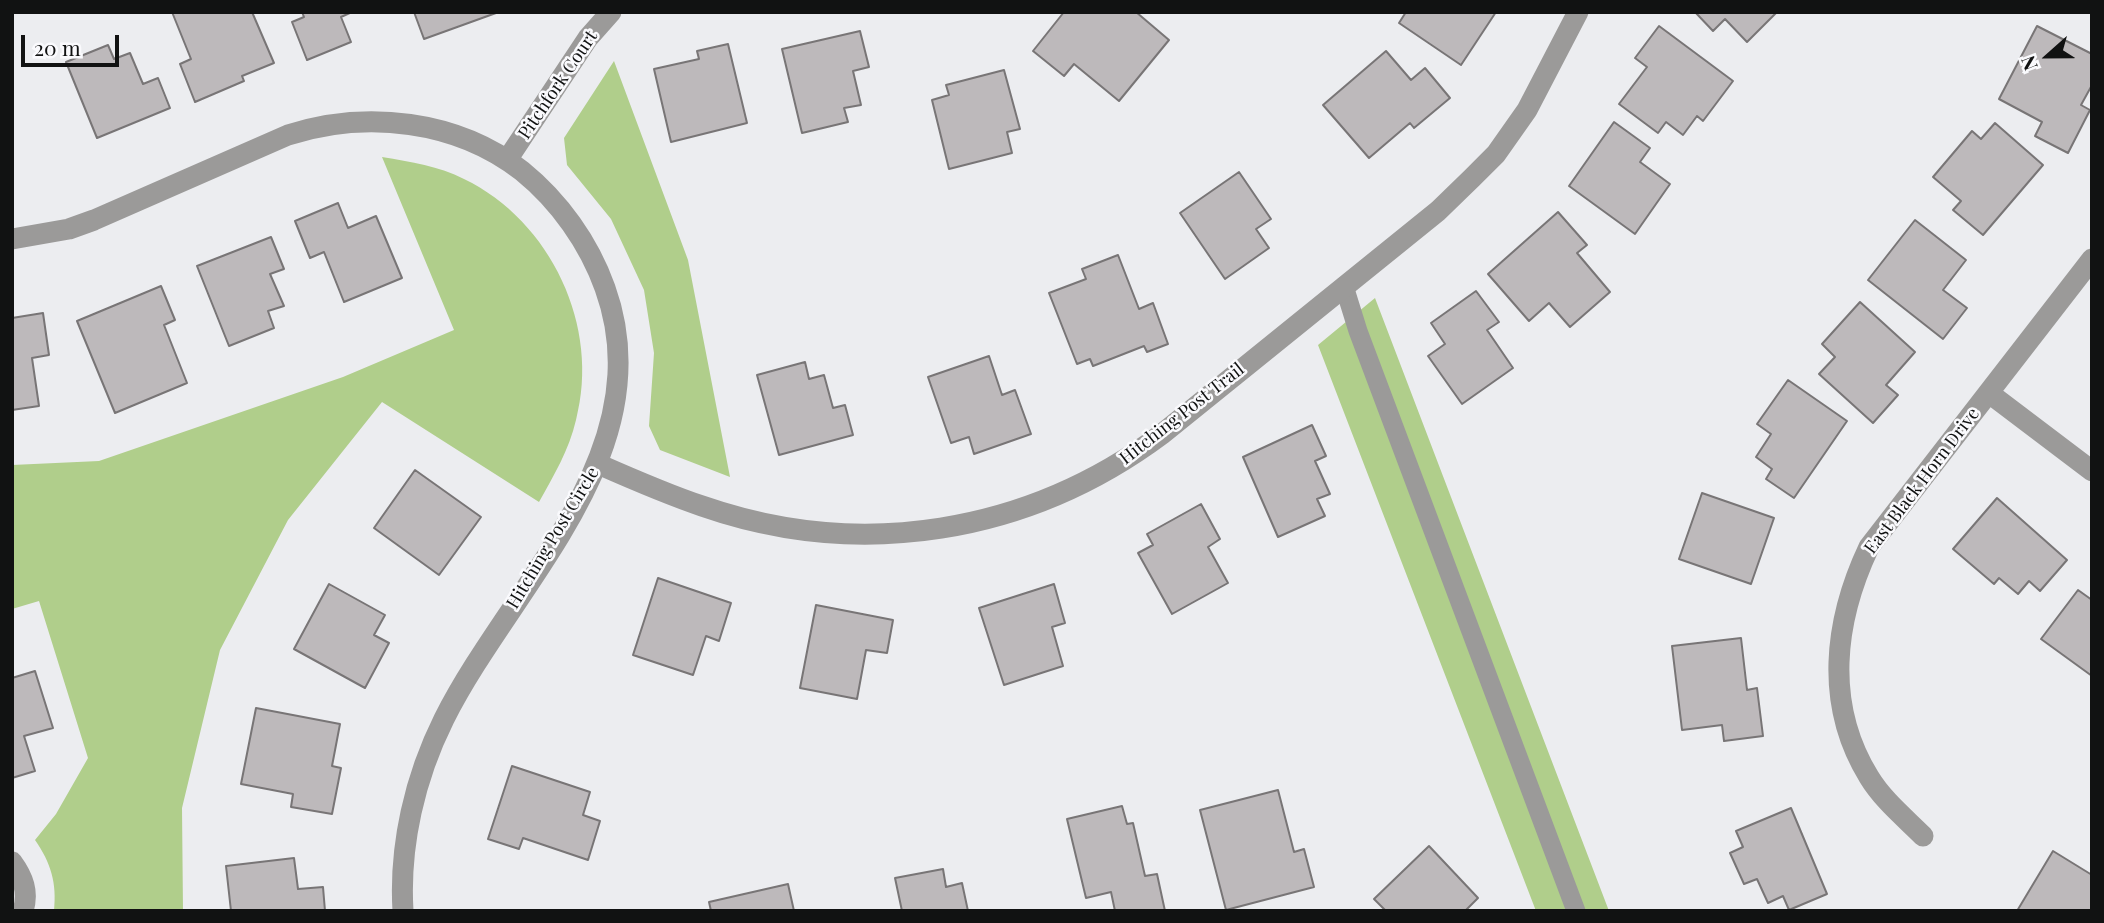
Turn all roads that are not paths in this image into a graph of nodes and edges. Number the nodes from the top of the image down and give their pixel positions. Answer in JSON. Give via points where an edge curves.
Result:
{"nodes":[{"id":1,"x":611,"y":12,"type":"edge"},
{"id":2,"x":1578,"y":12,"type":"edge"},
{"id":3,"x":507,"y":160,"type":"junction"},
{"id":4,"x":12,"y":239,"type":"edge"},
{"id":5,"x":2092,"y":259,"type":"edge"},
{"id":6,"x":1344,"y":286,"type":"junction"},
{"id":7,"x":1989,"y":393,"type":"junction"},
{"id":8,"x":597,"y":464,"type":"junction"},
{"id":9,"x":2092,"y":471,"type":"edge"},
{"id":10,"x":1923,"y":836,"type":"dead end"},
{"id":11,"x":12,"y":862,"type":"edge"},
{"id":12,"x":23,"y":911,"type":"edge"},
{"id":13,"x":403,"y":911,"type":"edge"},
{"id":14,"x":1576,"y":911,"type":"edge"}],
"edges":[{"from":1,"to":3,"type":"street","name":"Pitchfork Court","via":[[588,38]]},
{"from":2,"to":6,"type":"street","name":"Hitching Post Trail","via":[[1539,89],[1496,154],[1438,211]]},
{"from":3,"to":4,"type":"street","name":"Hitching Post Circle","via":[[477,144],[427,128],[387,122],[318,125],[69,229]]},
{"from":3,"to":8,"type":"street","name":"Hitching Post Circle","via":[[569,221],[586,246],[609,299],[618,374],[610,432]]},
{"from":5,"to":7,"type":"street","name":"East Black Horn Drive"},
{"from":6,"to":8,"type":"street","name":"Hitching Post Trail","via":[[1139,451],[1065,493],[994,519],[891,535],[814,531],[703,507]]},
{"from":6,"to":14,"type":"lane"},
{"from":7,"to":9,"type":"street"},
{"from":7,"to":10,"type":"street","name":"East Black Horn Drive","via":[[1869,547],[1849,594],[1839,636],[1840,695],[1859,759],[1882,796]]},
{"from":8,"to":13,"type":"street","name":"Hitching Post Circle","via":[[580,499],[456,697],[430,751],[410,819],[402,876]]},
{"from":11,"to":12,"type":"street","via":[[24,885]]}]}
